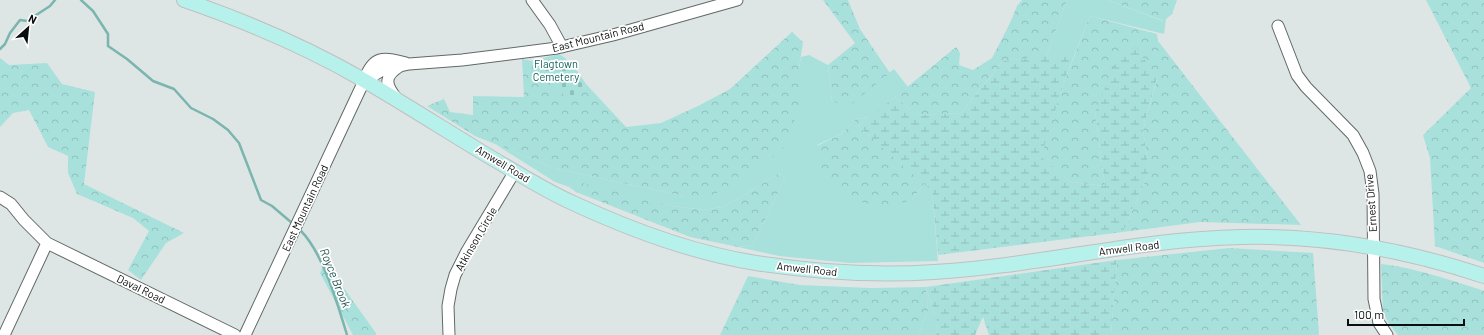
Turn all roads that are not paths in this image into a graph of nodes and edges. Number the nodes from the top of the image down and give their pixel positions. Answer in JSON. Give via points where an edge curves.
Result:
{"nodes":[{"id":1,"x":184,"y":0,"type":"edge"},
{"id":2,"x":532,"y":0,"type":"edge"},
{"id":3,"x":737,"y":0,"type":"edge"},
{"id":4,"x":1278,"y":26,"type":"dead end"},
{"id":5,"x":562,"y":47,"type":"junction"},
{"id":6,"x":404,"y":65,"type":"junction"},
{"id":7,"x":364,"y":81,"type":"junction"},
{"id":8,"x":399,"y":102,"type":"junction"},
{"id":9,"x":515,"y":171,"type":"junction"},
{"id":10,"x":0,"y":196,"type":"edge"},
{"id":11,"x":47,"y":243,"type":"junction"},
{"id":12,"x":1373,"y":248,"type":"junction"},
{"id":13,"x":1484,"y":276,"type":"edge"},
{"id":14,"x":4,"y":335,"type":"edge"},
{"id":15,"x":235,"y":335,"type":"edge"},
{"id":16,"x":245,"y":335,"type":"edge"},
{"id":17,"x":449,"y":335,"type":"edge"},
{"id":18,"x":1386,"y":335,"type":"edge"}],
"edges":[{"from":1,"to":7,"type":"main road","name":"Amwell Road","via":[[280,38]]},
{"from":2,"to":5,"type":"street"},
{"from":3,"to":5,"type":"street","name":"East Mountain Road"},
{"from":4,"to":12,"type":"street","name":"Ernest Drive","via":[[1297,75],[1353,135],[1363,153],[1372,182]]},
{"from":5,"to":6,"type":"street","name":"East Mountain Road"},
{"from":6,"to":7,"type":"street","name":"East Mountain Road","via":[[389,58],[377,60],[368,69]]},
{"from":6,"to":8,"type":"street","via":[[389,74],[389,90]]},
{"from":7,"to":8,"type":"main road","name":"Amwell Road"},
{"from":7,"to":16,"type":"street","name":"East Mountain Road"},
{"from":8,"to":9,"type":"main road","name":"Amwell Road"},
{"from":9,"to":12,"type":"main road","name":"Amwell Road","via":[[572,203],[642,232],[718,255],[816,271],[875,274],[935,272],[1197,239],[1242,237],[1316,240]]},
{"from":9,"to":17,"type":"street","name":"Atkinson Circle","via":[[455,275],[448,306]]},
{"from":10,"to":11,"type":"street","name":"Daval Road","via":[[11,204]]},
{"from":11,"to":14,"type":"street"},
{"from":11,"to":15,"type":"street","name":"Daval Road"},
{"from":12,"to":13,"type":"main road","name":"Amwell Road","via":[[1439,262]]},
{"from":12,"to":18,"type":"street","name":"Ernest Drive","via":[[1374,299],[1379,323]]}]}
